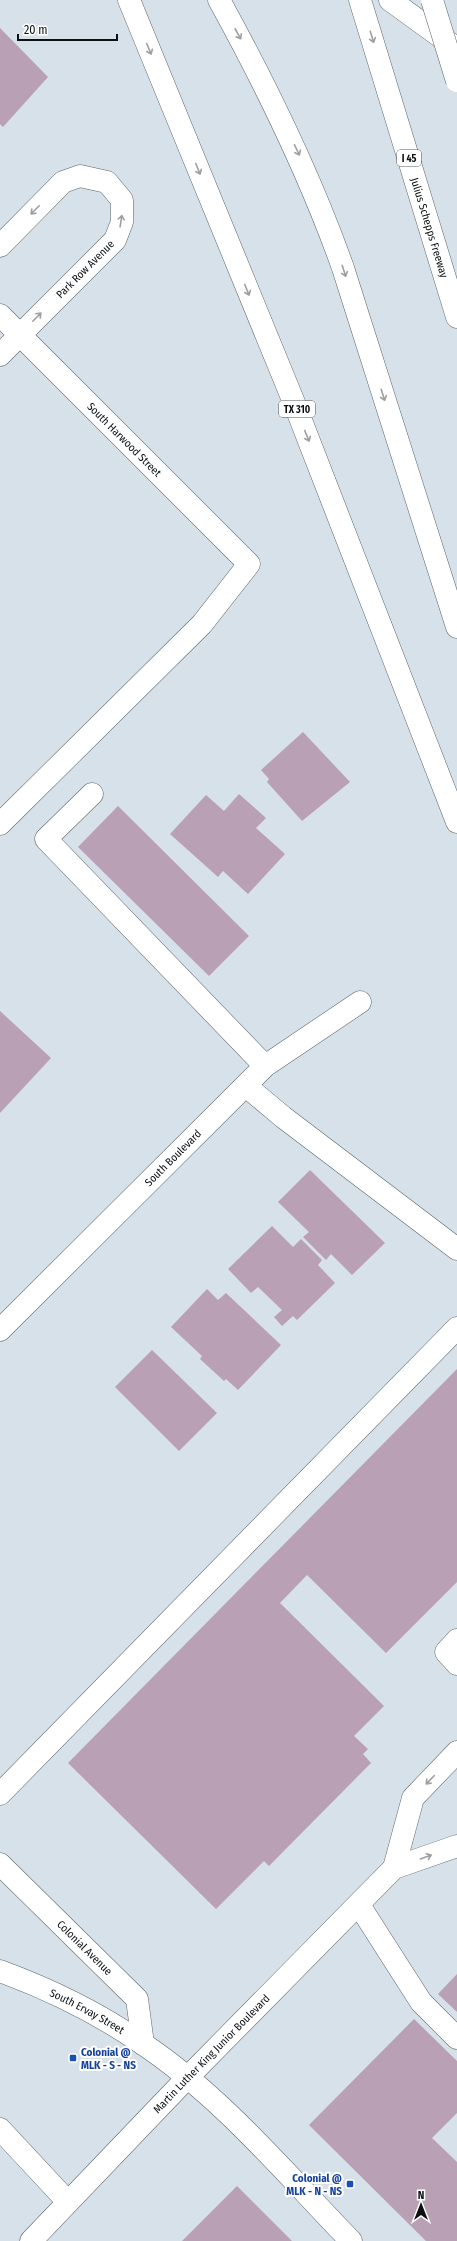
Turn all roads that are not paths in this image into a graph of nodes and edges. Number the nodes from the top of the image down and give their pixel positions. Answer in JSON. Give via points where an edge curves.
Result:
{"nodes":[{"id":1,"x":129,"y":0,"type":"edge"},
{"id":2,"x":219,"y":0,"type":"edge"},
{"id":3,"x":360,"y":0,"type":"edge"},
{"id":4,"x":390,"y":0,"type":"edge"},
{"id":5,"x":432,"y":0,"type":"edge"},
{"id":6,"x":457,"y":48,"type":"edge"},
{"id":7,"x":457,"y":81,"type":"edge"},
{"id":8,"x":0,"y":246,"type":"edge"},
{"id":9,"x":0,"y":315,"type":"edge"},
{"id":10,"x":457,"y":316,"type":"edge"},
{"id":11,"x":19,"y":335,"type":"junction"},
{"id":12,"x":0,"y":355,"type":"edge"},
{"id":13,"x":457,"y":628,"type":"edge"},
{"id":14,"x":92,"y":794,"type":"dead end"},
{"id":15,"x":457,"y":822,"type":"edge"},
{"id":16,"x":0,"y":824,"type":"edge"},
{"id":17,"x":360,"y":1002,"type":"dead end"},
{"id":18,"x":265,"y":1066,"type":"junction"},
{"id":19,"x":246,"y":1086,"type":"junction"},
{"id":20,"x":457,"y":1248,"type":"edge"},
{"id":21,"x":457,"y":1328,"type":"edge"},
{"id":22,"x":0,"y":1330,"type":"edge"},
{"id":23,"x":457,"y":1640,"type":"edge"},
{"id":24,"x":457,"y":1664,"type":"edge"},
{"id":25,"x":457,"y":1752,"type":"edge"},
{"id":26,"x":0,"y":1794,"type":"edge"},
{"id":27,"x":457,"y":1846,"type":"edge"},
{"id":28,"x":0,"y":1864,"type":"edge"},
{"id":29,"x":394,"y":1868,"type":"junction"},
{"id":30,"x":358,"y":1905,"type":"junction"},
{"id":31,"x":0,"y":1971,"type":"edge"},
{"id":32,"x":457,"y":2038,"type":"edge"},
{"id":33,"x":143,"y":2044,"type":"junction"},
{"id":34,"x":187,"y":2078,"type":"junction"},
{"id":35,"x":0,"y":2129,"type":"edge"},
{"id":36,"x":68,"y":2202,"type":"junction"},
{"id":37,"x":31,"y":2241,"type":"edge"},
{"id":38,"x":351,"y":2241,"type":"edge"}],
"edges":[{"from":1,"to":15,"type":"main road","number":"TX 310","one_way":true,"via":[[295,405]]},
{"from":2,"to":13,"type":"main road","one_way":true,"via":[[275,105],[323,212]]},
{"from":3,"to":10,"type":"main road","name":"Julius Schepps Freeway","number":"I 45","one_way":true},
{"from":4,"to":6,"type":"main road"},
{"from":5,"to":7,"type":"main road","bridge":true},
{"from":11,"to":8,"type":"main road","name":"Park Row Avenue","one_way":true,"via":[[115,240],[122,222],[122,200],[107,182],[80,176],[63,182]]},
{"from":9,"to":11,"type":"main road","name":"South Harwood Street"},
{"from":11,"to":12,"type":"main road","name":"Park Row Avenue"},
{"from":11,"to":16,"type":"main road","name":"South Harwood Street","via":[[249,564],[202,624]]},
{"from":14,"to":18,"type":"main road","via":[[46,839]]},
{"from":17,"to":18,"type":"main road","name":"South Boulevard"},
{"from":18,"to":19,"type":"main road","name":"South Boulevard"},
{"from":19,"to":20,"type":"main road","via":[[283,1117]]},
{"from":19,"to":22,"type":"main road","name":"South Boulevard"},
{"from":21,"to":26,"type":"main road"},
{"from":23,"to":24,"type":"main road","via":[[446,1652]]},
{"from":25,"to":29,"type":"main road","name":"Martin Luther King Junior Boulevard","one_way":true,"via":[[413,1798]]},
{"from":29,"to":27,"type":"main road","name":"Martin Luther King Junior Boulevard","one_way":true},
{"from":28,"to":33,"type":"main road","name":"Colonial Avenue","via":[[137,1998]]},
{"from":29,"to":30,"type":"main road","name":"Martin Luther King Junior Boulevard"},
{"from":30,"to":32,"type":"main road","via":[[421,2002]]},
{"from":30,"to":34,"type":"main road","name":"Martin Luther King Junior Boulevard"},
{"from":31,"to":33,"type":"main road","name":"South Ervay Street","via":[[83,2008]]},
{"from":33,"to":34,"type":"main road","name":"South Ervay Street"},
{"from":34,"to":36,"type":"main road","name":"Martin Luther King Junior Boulevard"},
{"from":34,"to":38,"type":"main road","via":[[235,2122]]},
{"from":35,"to":36,"type":"main road"},
{"from":36,"to":37,"type":"main road","name":"Martin Luther King Junior Boulevard"}]}
